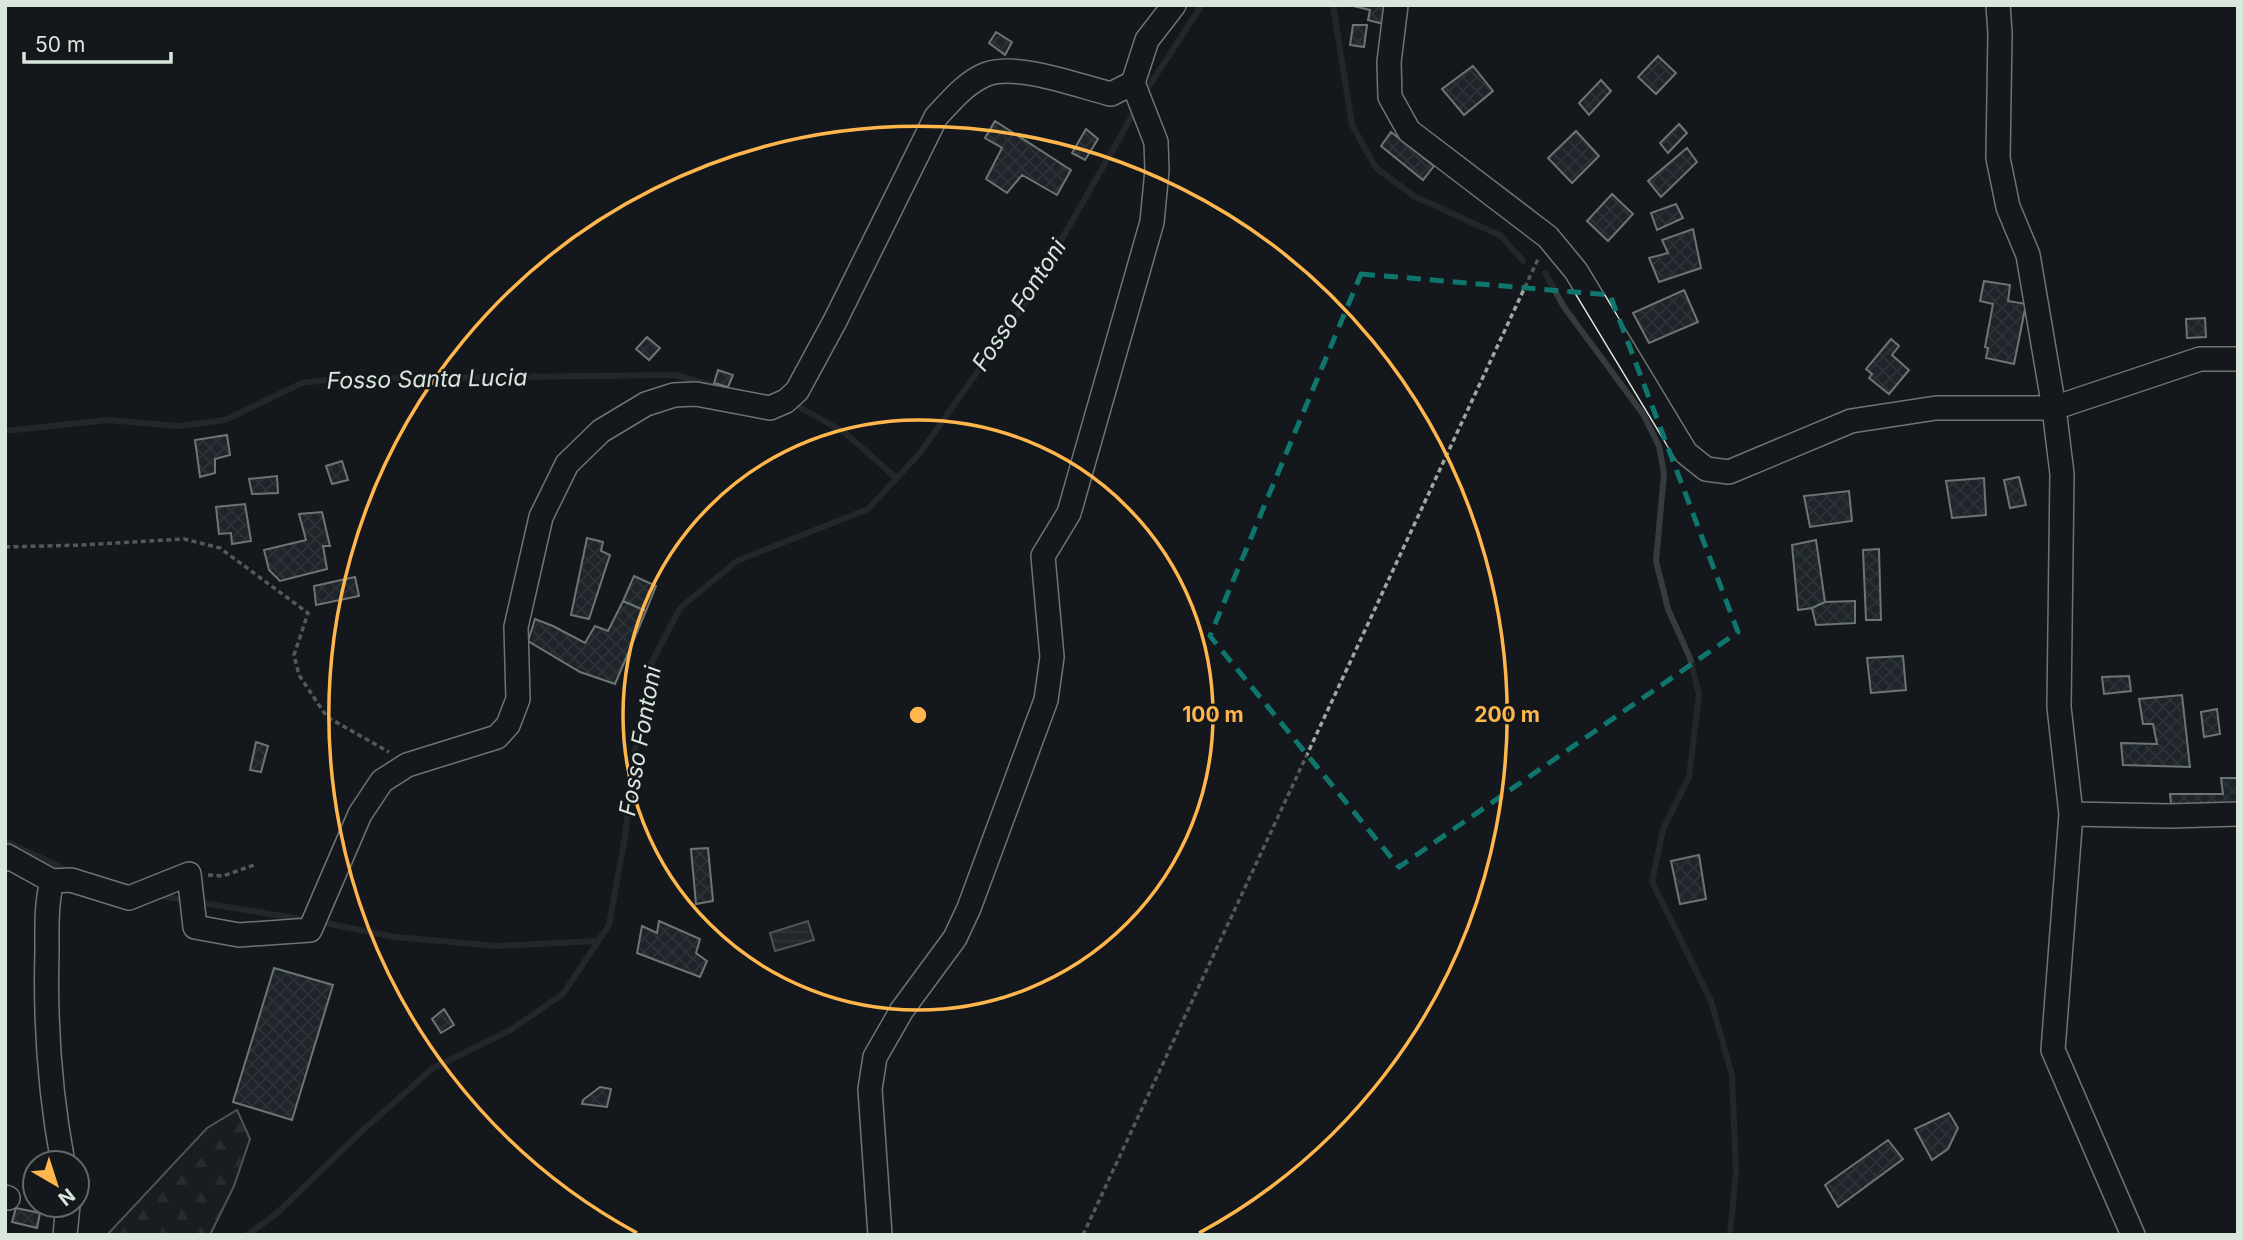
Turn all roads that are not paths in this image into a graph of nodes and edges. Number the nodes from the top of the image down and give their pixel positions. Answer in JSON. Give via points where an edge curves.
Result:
{"nodes":[{"id":1,"x":1174,"y":5,"type":"edge"},
{"id":2,"x":1396,"y":5,"type":"edge"},
{"id":3,"x":1998,"y":5,"type":"edge"},
{"id":4,"x":1133,"y":82,"type":"junction"},
{"id":5,"x":2238,"y":359,"type":"edge"},
{"id":6,"x":2054,"y":408,"type":"junction"},
{"id":7,"x":2071,"y":814,"type":"junction"},
{"id":8,"x":2238,"y":814,"type":"edge"},
{"id":9,"x":5,"y":859,"type":"edge"},
{"id":10,"x":52,"y":881,"type":"junction"},
{"id":11,"x":60,"y":1149,"type":"edge"},
{"id":12,"x":880,"y":1235,"type":"edge"},
{"id":13,"x":2133,"y":1235,"type":"edge"}],
"edges":[{"from":1,"to":4,"type":"street","via":[[1147,40]]},
{"from":2,"to":6,"type":"street","via":[[1390,97],[1409,131],[1548,237],[1576,271],[1686,453],[1706,469],[1729,472],[1850,421],[1936,408]]},
{"from":3,"to":6,"type":"street","via":[[1998,158],[2008,207],[2028,255]]},
{"from":4,"to":10,"type":"street","via":[[1111,94],[1018,70],[987,74],[961,90],[936,117],[797,391],[769,408],[696,394],[674,395],[646,404],[601,431],[567,464],[541,517],[516,627],[518,699],[508,725],[497,737],[407,765],[382,781],[360,814],[310,930],[239,935],[195,927],[189,874],[129,898],[71,880]]},
{"from":4,"to":12,"type":"street","via":[[1156,142],[1153,222],[1069,513],[1043,556],[1052,657],[1046,700],[955,938],[902,1010],[875,1057],[870,1089]]},
{"from":5,"to":6,"type":"street","via":[[2200,359]]},
{"from":6,"to":7,"type":"street","via":[[2062,474],[2059,707]]},
{"from":7,"to":8,"type":"street"},
{"from":7,"to":13,"type":"street","via":[[2053,1050]]},
{"from":9,"to":10,"type":"street","via":[[7,856]]},
{"from":10,"to":11,"type":"street","via":[[46,993]]}]}
